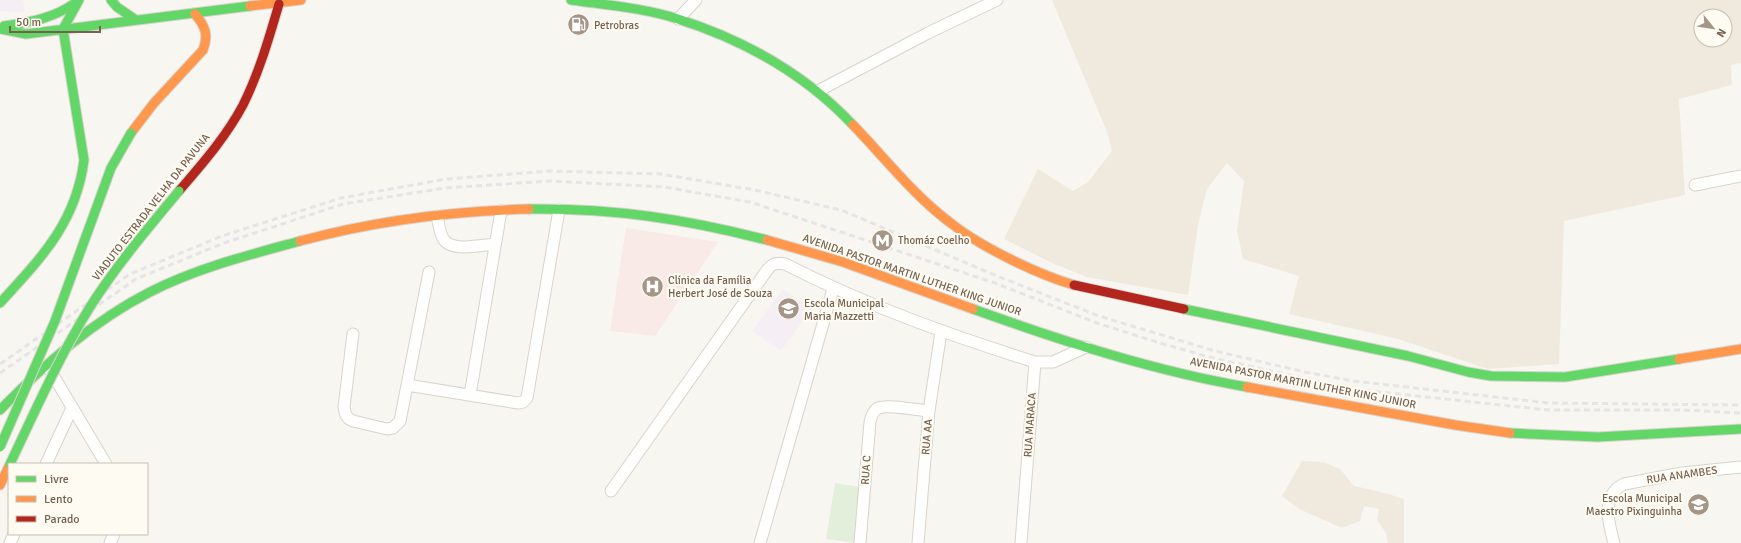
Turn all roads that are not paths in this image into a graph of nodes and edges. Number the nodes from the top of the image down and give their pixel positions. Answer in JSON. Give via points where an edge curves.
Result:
{"nodes":[{"id":1,"x":79,"y":0,"type":"edge"},
{"id":2,"x":111,"y":0,"type":"edge"},
{"id":3,"x":302,"y":0,"type":"edge"},
{"id":4,"x":571,"y":0,"type":"edge"},
{"id":5,"x":617,"y":0,"type":"edge"},
{"id":6,"x":696,"y":0,"type":"edge"},
{"id":7,"x":998,"y":0,"type":"edge"},
{"id":8,"x":279,"y":4,"type":"junction"},
{"id":9,"x":644,"y":11,"type":"junction"},
{"id":10,"x":195,"y":14,"type":"junction"},
{"id":11,"x":678,"y":19,"type":"junction"},
{"id":12,"x":136,"y":20,"type":"junction"},
{"id":13,"x":0,"y":28,"type":"edge"},
{"id":14,"x":63,"y":30,"type":"junction"},
{"id":15,"x":818,"y":91,"type":"junction"},
{"id":16,"x":1741,"y":176,"type":"edge"},
{"id":17,"x":1695,"y":185,"type":"dead end"},
{"id":18,"x":559,"y":210,"type":"junction"},
{"id":19,"x":501,"y":211,"type":"junction"},
{"id":20,"x":437,"y":216,"type":"junction"},
{"id":21,"x":495,"y":244,"type":"junction"},
{"id":22,"x":429,"y":272,"type":"dead end"},
{"id":23,"x":832,"y":289,"type":"junction"},
{"id":24,"x":0,"y":302,"type":"edge"},
{"id":25,"x":941,"y":332,"type":"junction"},
{"id":26,"x":353,"y":334,"type":"dead end"},
{"id":27,"x":1086,"y":347,"type":"junction"},
{"id":28,"x":1741,"y":349,"type":"edge"},
{"id":29,"x":1035,"y":362,"type":"junction"},
{"id":30,"x":47,"y":365,"type":"junction"},
{"id":31,"x":407,"y":385,"type":"junction"},
{"id":32,"x":470,"y":395,"type":"junction"},
{"id":33,"x":72,"y":408,"type":"junction"},
{"id":34,"x":0,"y":410,"type":"edge"},
{"id":35,"x":929,"y":411,"type":"junction"},
{"id":36,"x":1741,"y":429,"type":"edge"},
{"id":37,"x":0,"y":447,"type":"edge"},
{"id":38,"x":10,"y":463,"type":"edge"},
{"id":39,"x":46,"y":463,"type":"edge"},
{"id":40,"x":105,"y":463,"type":"edge"},
{"id":41,"x":8,"y":467,"type":"edge"},
{"id":42,"x":1741,"y":467,"type":"edge"},
{"id":43,"x":0,"y":484,"type":"edge"},
{"id":44,"x":611,"y":491,"type":"dead end"},
{"id":45,"x":760,"y":543,"type":"edge"},
{"id":46,"x":860,"y":543,"type":"edge"},
{"id":47,"x":918,"y":543,"type":"edge"},
{"id":48,"x":1021,"y":543,"type":"edge"},
{"id":49,"x":1614,"y":543,"type":"edge"}],
"edges":[{"from":1,"to":13,"type":"main road","via":[[67,11],[48,19]]},
{"from":1,"to":14,"type":"main road"},
{"from":2,"to":12,"type":"main road"},
{"from":3,"to":8,"type":"main road"},
{"from":4,"to":9,"type":"main road"},
{"from":5,"to":9,"type":"street"},
{"from":6,"to":11,"type":"street"},
{"from":7,"to":15,"type":"street","via":[[928,33]]},
{"from":8,"to":10,"type":"main road"},
{"from":8,"to":38,"type":"main road","name":"VIADUTO ESTRADA VELHA DA PAVUNA","bridge":true,"via":[[267,44],[236,117],[211,153],[104,285],[66,347]]},
{"from":9,"to":11,"type":"main road"},
{"from":10,"to":12,"type":"main road"},
{"from":10,"to":37,"type":"main road","bridge":true,"via":[[207,32],[203,50],[154,103],[131,134],[111,168],[55,321]]},
{"from":11,"to":15,"type":"main road","via":[[726,38],[778,64]]},
{"from":12,"to":14,"type":"main road"},
{"from":13,"to":14,"type":"main road","via":[[26,34]]},
{"from":14,"to":24,"type":"main road","via":[[84,160],[79,195],[60,232],[47,250]]},
{"from":15,"to":28,"type":"main road","via":[[852,122],[924,200],[952,224],[970,237],[1060,281],[1491,376],[1565,377]]},
{"from":16,"to":17,"type":"street"},
{"from":18,"to":19,"type":"main road","name":"AVENIDA PASTOR MARTIN LUTHER KING JUNIOR"},
{"from":18,"to":27,"type":"main road","name":"AVENIDA PASTOR MARTIN LUTHER KING JUNIOR","via":[[598,210],[653,216],[703,224],[793,246]]},
{"from":18,"to":32,"type":"street","via":[[528,398],[518,403]]},
{"from":19,"to":20,"type":"main road","name":"AVENIDA PASTOR MARTIN LUTHER KING JUNIOR"},
{"from":19,"to":21,"type":"street"},
{"from":20,"to":21,"type":"street","via":[[440,234],[444,241],[451,245],[457,247]]},
{"from":20,"to":30,"type":"main road","name":"AVENIDA PASTOR MARTIN LUTHER KING JUNIOR","via":[[334,232],[194,271],[136,300],[91,328]]},
{"from":21,"to":32,"type":"street"},
{"from":22,"to":31,"type":"street"},
{"from":23,"to":25,"type":"street"},
{"from":23,"to":44,"type":"street","via":[[785,264],[777,262],[770,265]]},
{"from":23,"to":45,"type":"street"},
{"from":25,"to":29,"type":"street"},
{"from":25,"to":35,"type":"street","name":"RUA AA"},
{"from":26,"to":31,"type":"street","via":[[344,407],[348,419],[393,428],[400,421]]},
{"from":27,"to":29,"type":"street","via":[[1053,362]]},
{"from":27,"to":36,"type":"main road","name":"AVENIDA PASTOR MARTIN LUTHER KING JUNIOR","via":[[1220,382],[1514,434],[1682,434]]},
{"from":29,"to":48,"type":"street","name":"RUA MARACA"},
{"from":30,"to":33,"type":"street"},
{"from":30,"to":34,"type":"main road","name":"AVENIDA PASTOR MARTIN LUTHER KING JUNIOR"},
{"from":31,"to":32,"type":"street"},
{"from":33,"to":39,"type":"street"},
{"from":33,"to":40,"type":"street"},
{"from":35,"to":46,"type":"street","name":"RUA C","via":[[886,407],[877,409],[870,422]]},
{"from":35,"to":47,"type":"street","name":"RUA AA"},
{"from":41,"to":43,"type":"main road","name":"VIADUTO ESTRADA VELHA DA PAVUNA"},
{"from":42,"to":49,"type":"street","name":"RUA ANAMBES","via":[[1682,474],[1624,484],[1616,488],[1608,507],[1608,520]]}]}
